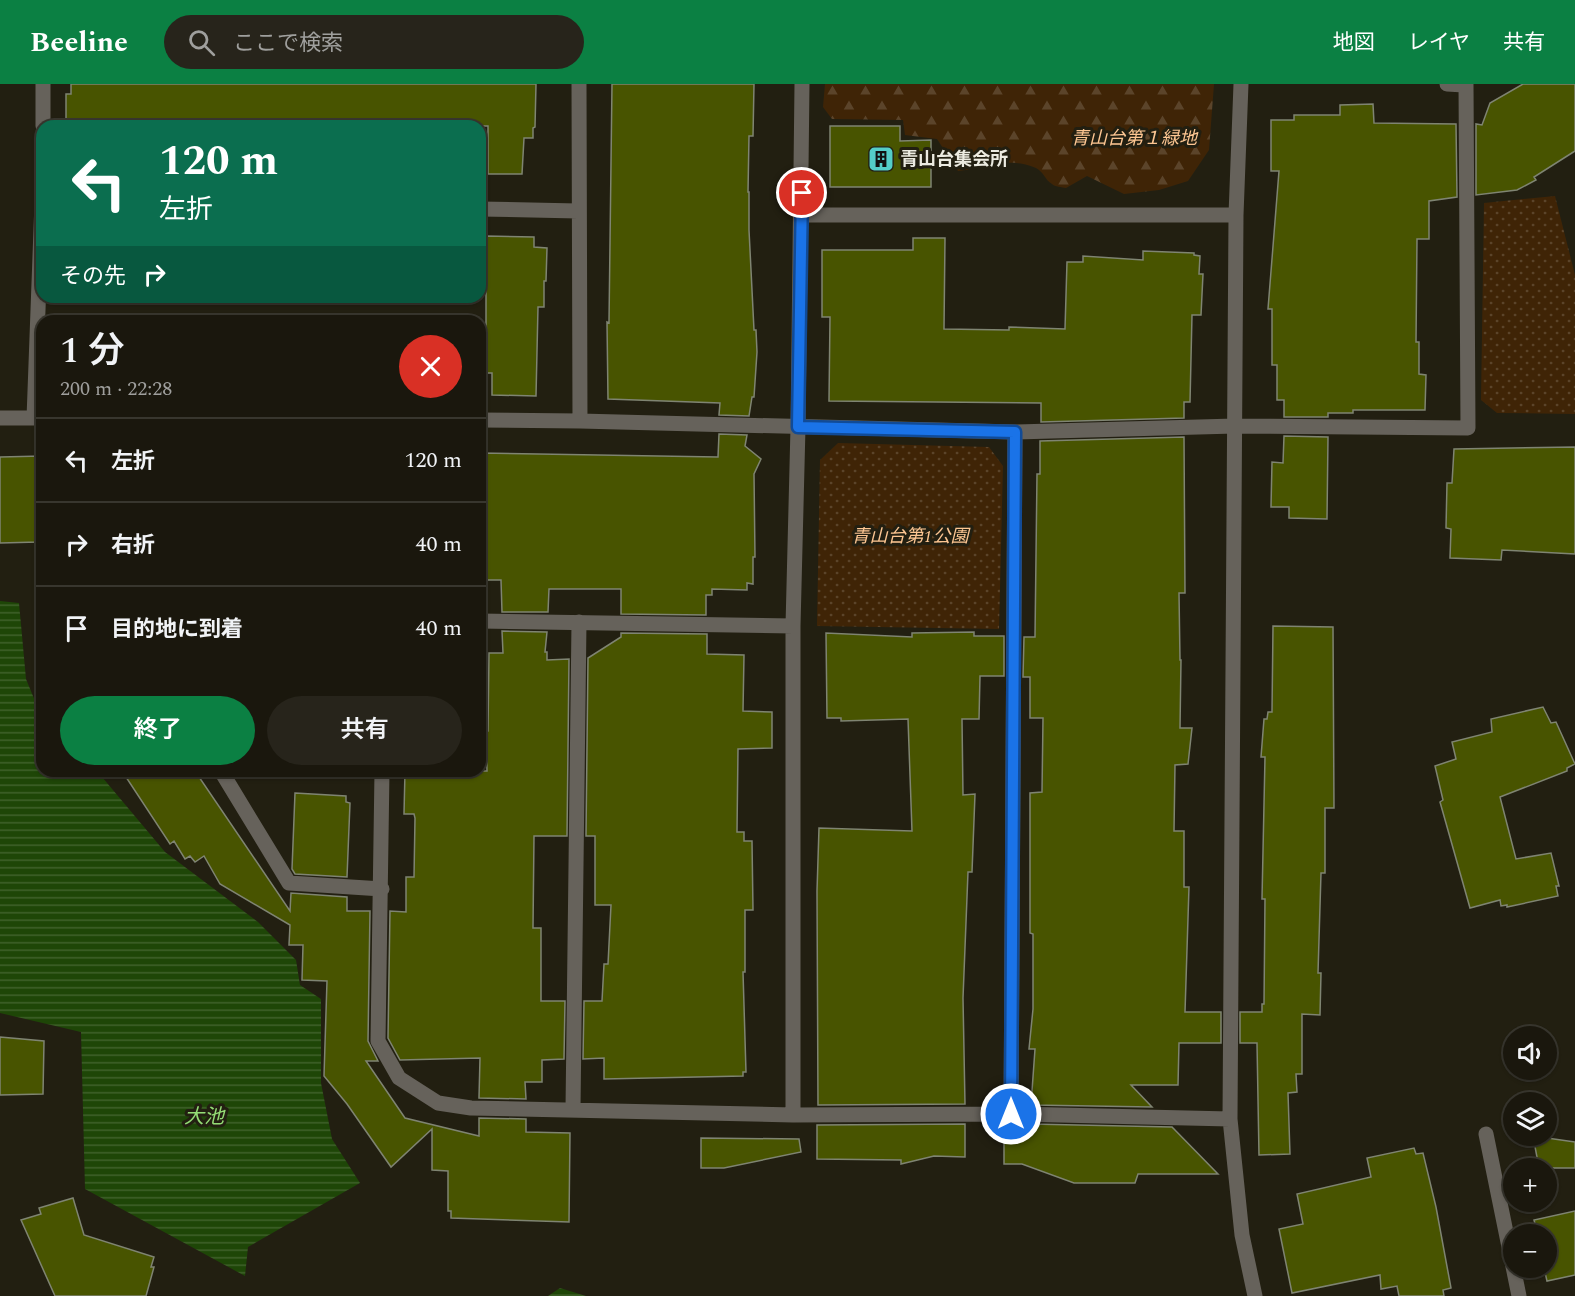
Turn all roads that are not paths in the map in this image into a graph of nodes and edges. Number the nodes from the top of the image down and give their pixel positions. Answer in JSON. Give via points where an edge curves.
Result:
{"nodes":[{"id":1,"x":43,"y":84,"type":"edge"},
{"id":2,"x":579,"y":84,"type":"edge"},
{"id":3,"x":802,"y":84,"type":"edge"},
{"id":4,"x":1241,"y":84,"type":"edge"},
{"id":5,"x":1447,"y":84,"type":"edge"},
{"id":6,"x":1465,"y":84,"type":"edge"},
{"id":7,"x":42,"y":120,"type":"edge"},
{"id":8,"x":486,"y":209,"type":"edge"},
{"id":9,"x":578,"y":211,"type":"junction"},
{"id":10,"x":802,"y":215,"type":"junction"},
{"id":11,"x":1236,"y":215,"type":"junction"},
{"id":12,"x":0,"y":418,"type":"edge"},
{"id":13,"x":36,"y":418,"type":"edge"},
{"id":14,"x":486,"y":420,"type":"edge"},
{"id":15,"x":580,"y":421,"type":"junction"},
{"id":16,"x":1235,"y":426,"type":"junction"},
{"id":17,"x":798,"y":427,"type":"junction"},
{"id":18,"x":1015,"y":432,"type":"junction"},
{"id":19,"x":486,"y":621,"type":"edge"},
{"id":20,"x":579,"y":622,"type":"junction"},
{"id":21,"x":793,"y":626,"type":"junction"},
{"id":22,"x":226,"y":777,"type":"edge"},
{"id":23,"x":382,"y":777,"type":"edge"},
{"id":24,"x":382,"y":889,"type":"junction"},
{"id":25,"x":573,"y":1109,"type":"junction"},
{"id":26,"x":1011,"y":1114,"type":"junction"},
{"id":27,"x":793,"y":1115,"type":"junction"},
{"id":28,"x":1230,"y":1119,"type":"junction"},
{"id":29,"x":1486,"y":1134,"type":"dead end"},
{"id":30,"x":1255,"y":1296,"type":"edge"},
{"id":31,"x":1519,"y":1296,"type":"edge"}],
"edges":[{"from":1,"to":7,"type":"street"},
{"from":2,"to":9,"type":"street"},
{"from":3,"to":10,"type":"street"},
{"from":4,"to":11,"type":"street"},
{"from":5,"to":6,"type":"street"},
{"from":6,"to":16,"type":"street","via":[[1468,428]]},
{"from":8,"to":9,"type":"street"},
{"from":9,"to":15,"type":"street"},
{"from":10,"to":11,"type":"street"},
{"from":10,"to":17,"type":"street"},
{"from":11,"to":16,"type":"street"},
{"from":12,"to":13,"type":"street"},
{"from":14,"to":15,"type":"street"},
{"from":15,"to":17,"type":"street"},
{"from":16,"to":18,"type":"street"},
{"from":16,"to":28,"type":"street"},
{"from":17,"to":18,"type":"street"},
{"from":17,"to":21,"type":"street"},
{"from":18,"to":26,"type":"street"},
{"from":19,"to":20,"type":"street"},
{"from":20,"to":21,"type":"street"},
{"from":20,"to":25,"type":"street"},
{"from":21,"to":27,"type":"street"},
{"from":22,"to":24,"type":"street","via":[[289,883]]},
{"from":23,"to":24,"type":"street"},
{"from":24,"to":25,"type":"street","via":[[378,1041],[399,1078],[438,1103],[471,1108]]},
{"from":25,"to":27,"type":"street"},
{"from":26,"to":27,"type":"street"},
{"from":26,"to":28,"type":"street"},
{"from":28,"to":30,"type":"street","via":[[1242,1235]]},
{"from":29,"to":31,"type":"street"}]}
